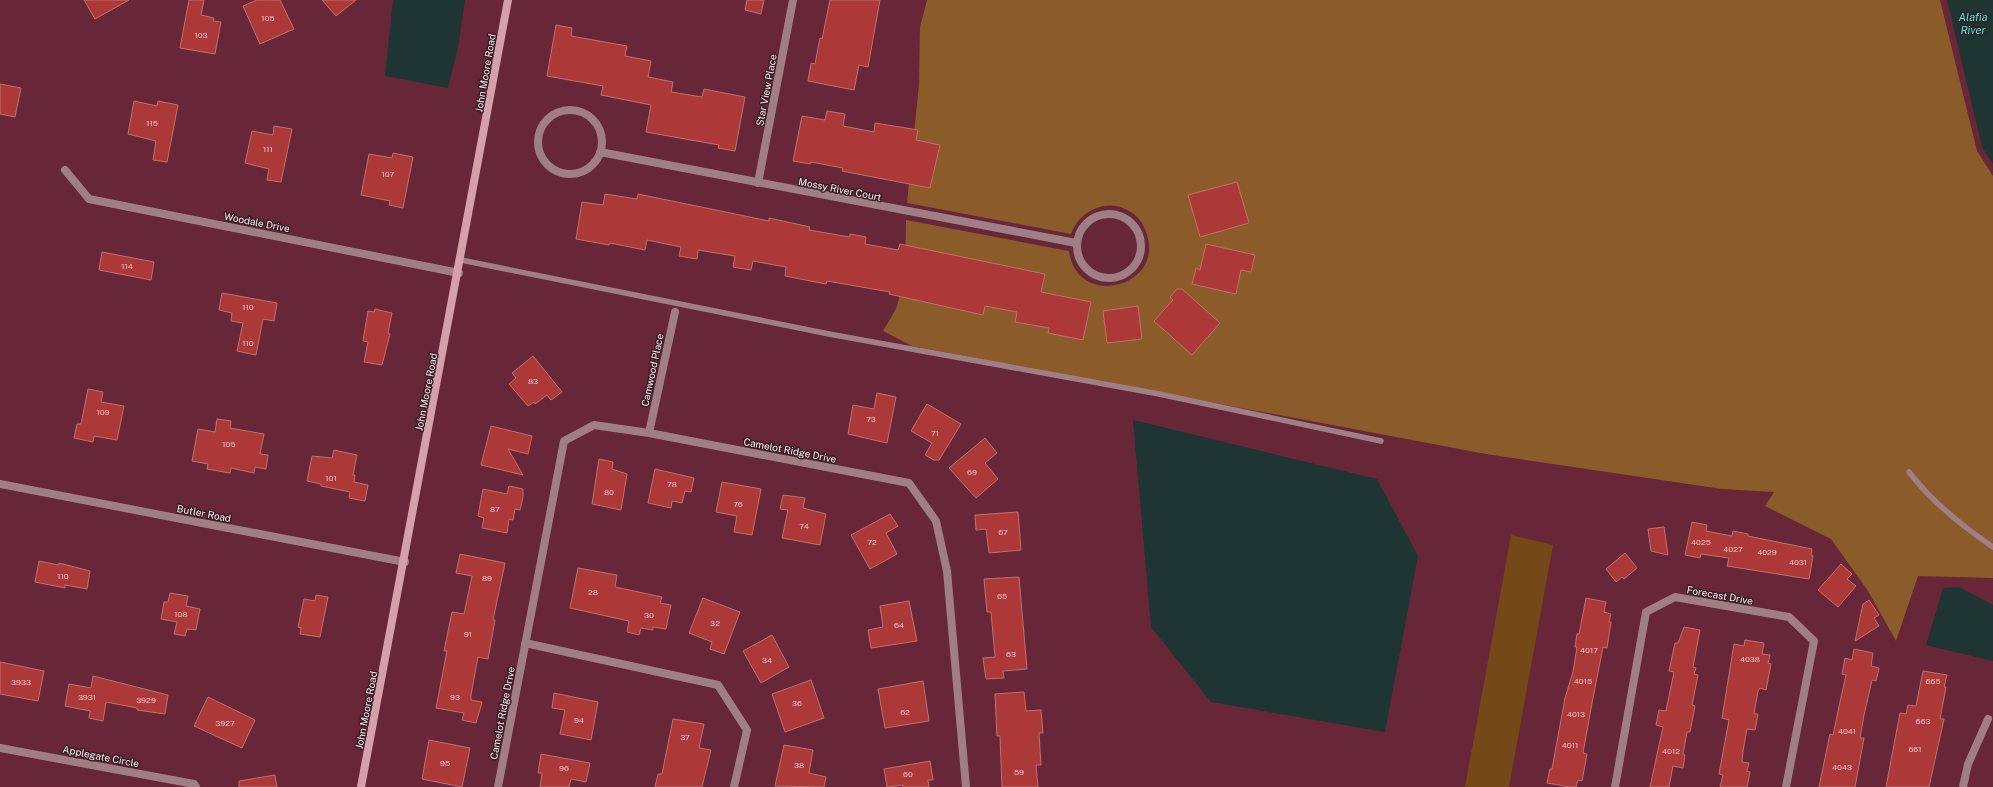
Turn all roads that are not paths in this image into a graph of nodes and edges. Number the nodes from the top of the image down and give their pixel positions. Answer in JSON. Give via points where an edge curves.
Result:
{"nodes":[{"id":1,"x":508,"y":0,"type":"edge"},
{"id":2,"x":793,"y":0,"type":"edge"},
{"id":3,"x":600,"y":152,"type":"junction"},
{"id":4,"x":65,"y":170,"type":"dead end"},
{"id":5,"x":758,"y":184,"type":"junction"},
{"id":6,"x":1076,"y":243,"type":"junction"},
{"id":7,"x":461,"y":260,"type":"junction"},
{"id":8,"x":459,"y":273,"type":"junction"},
{"id":9,"x":675,"y":312,"type":"dead end"},
{"id":10,"x":649,"y":433,"type":"junction"},
{"id":11,"x":1382,"y":441,"type":"dead end"},
{"id":12,"x":1909,"y":472,"type":"dead end"},
{"id":13,"x":0,"y":484,"type":"edge"},
{"id":14,"x":1993,"y":547,"type":"edge"},
{"id":15,"x":405,"y":562,"type":"junction"},
{"id":16,"x":525,"y":643,"type":"junction"},
{"id":17,"x":1988,"y":719,"type":"dead end"},
{"id":18,"x":0,"y":748,"type":"edge"},
{"id":19,"x":196,"y":787,"type":"edge"},
{"id":20,"x":361,"y":787,"type":"edge"},
{"id":21,"x":498,"y":787,"type":"edge"},
{"id":22,"x":734,"y":787,"type":"edge"},
{"id":23,"x":966,"y":787,"type":"edge"},
{"id":24,"x":1615,"y":787,"type":"edge"},
{"id":25,"x":1786,"y":787,"type":"edge"},
{"id":26,"x":1963,"y":787,"type":"edge"}],
"edges":[{"from":1,"to":7,"type":"street","name":"John Moore Road"},
{"from":2,"to":5,"type":"street","name":"Star View Place"},
{"from":3,"to":3,"type":"street","via":[[596,161],[579,173],[559,172],[550,167],[539,150],[540,129],[546,120],[565,110],[587,114],[600,131]]},
{"from":3,"to":5,"type":"street","name":"Mossy River Court"},
{"from":4,"to":8,"type":"street","name":"Woodale Drive","via":[[89,199]]},
{"from":5,"to":6,"type":"street","name":"Mossy River Court"},
{"from":6,"to":6,"type":"street","via":[[1077,255],[1082,265],[1100,278],[1112,279],[1132,270],[1142,251],[1141,240],[1134,226],[1123,216],[1112,214],[1102,214],[1088,221],[1079,233]]},
{"from":7,"to":8,"type":"street","name":"John Moore Road"},
{"from":7,"to":11,"type":"lane","via":[[829,334],[1159,394]]},
{"from":8,"to":15,"type":"street","name":"John Moore Road"},
{"from":9,"to":10,"type":"street","name":"Camwood Place"},
{"from":10,"to":16,"type":"street","name":"Camelot Ridge Drive","via":[[594,425],[564,441]]},
{"from":10,"to":23,"type":"street","name":"Camelot Ridge Drive","via":[[909,484],[936,521],[947,571]]},
{"from":12,"to":14,"type":"lane","via":[[1925,493]]},
{"from":13,"to":15,"type":"street","name":"Butler Road"},
{"from":15,"to":20,"type":"street","name":"John Moore Road"},
{"from":16,"to":21,"type":"street","name":"Camelot Ridge Drive"},
{"from":16,"to":22,"type":"street","via":[[718,685],[747,730]]},
{"from":17,"to":26,"type":"street","via":[[1968,764]]},
{"from":18,"to":19,"type":"street","name":"Applegate Circle","via":[[194,784]]},
{"from":24,"to":25,"type":"street","name":"Forecast Drive","via":[[1646,612],[1675,597],[1789,617],[1814,641]]}]}
